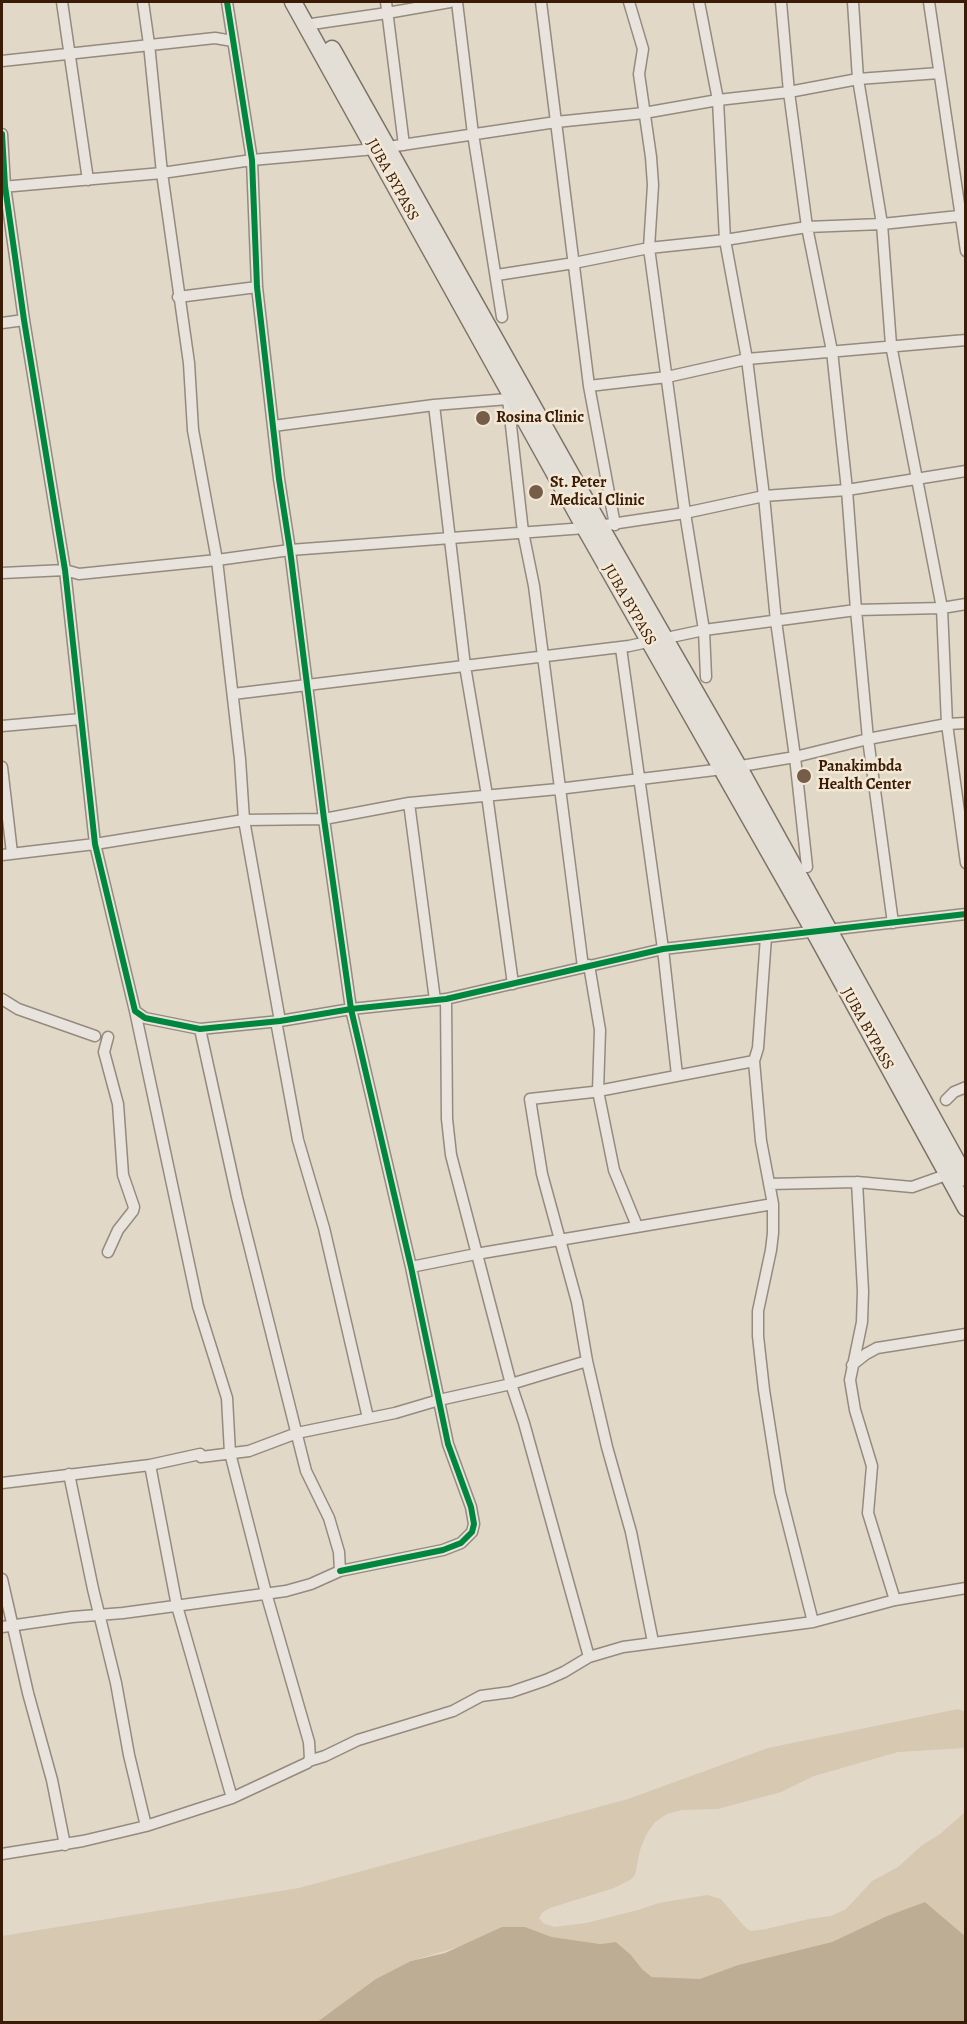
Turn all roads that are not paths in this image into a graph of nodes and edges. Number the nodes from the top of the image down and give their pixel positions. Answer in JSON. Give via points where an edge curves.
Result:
{"nodes":[{"id":1,"x":62,"y":2,"type":"edge"},
{"id":2,"x":143,"y":2,"type":"edge"},
{"id":3,"x":227,"y":2,"type":"edge"},
{"id":4,"x":292,"y":2,"type":"edge"},
{"id":5,"x":305,"y":2,"type":"edge"},
{"id":6,"x":386,"y":2,"type":"edge"},
{"id":7,"x":450,"y":2,"type":"edge"},
{"id":8,"x":457,"y":2,"type":"edge"},
{"id":9,"x":541,"y":2,"type":"edge"},
{"id":10,"x":628,"y":2,"type":"edge"},
{"id":11,"x":699,"y":2,"type":"edge"},
{"id":12,"x":781,"y":2,"type":"edge"},
{"id":13,"x":853,"y":2,"type":"edge"},
{"id":14,"x":929,"y":2,"type":"edge"},
{"id":15,"x":387,"y":14,"type":"junction"},
{"id":16,"x":311,"y":24,"type":"junction"},
{"id":17,"x":233,"y":41,"type":"junction"},
{"id":18,"x":149,"y":44,"type":"junction"},
{"id":19,"x":69,"y":54,"type":"junction"},
{"id":20,"x":2,"y":61,"type":"edge"},
{"id":21,"x":939,"y":73,"type":"junction"},
{"id":22,"x":858,"y":79,"type":"junction"},
{"id":23,"x":789,"y":92,"type":"junction"},
{"id":24,"x":718,"y":100,"type":"junction"},
{"id":25,"x":644,"y":113,"type":"junction"},
{"id":26,"x":556,"y":122,"type":"junction"},
{"id":27,"x":2,"y":134,"type":"edge"},
{"id":28,"x":473,"y":134,"type":"junction"},
{"id":29,"x":389,"y":147,"type":"junction"},
{"id":30,"x":252,"y":160,"type":"junction"},
{"id":31,"x":162,"y":172,"type":"junction"},
{"id":32,"x":88,"y":180,"type":"junction"},
{"id":33,"x":3,"y":186,"type":"edge"},
{"id":34,"x":959,"y":216,"type":"junction"},
{"id":35,"x":882,"y":224,"type":"junction"},
{"id":36,"x":807,"y":227,"type":"junction"},
{"id":37,"x":725,"y":240,"type":"junction"},
{"id":38,"x":649,"y":248,"type":"junction"},
{"id":39,"x":966,"y":251,"type":"edge"},
{"id":40,"x":574,"y":263,"type":"junction"},
{"id":41,"x":497,"y":275,"type":"junction"},
{"id":42,"x":257,"y":287,"type":"junction"},
{"id":43,"x":178,"y":297,"type":"junction"},
{"id":44,"x":502,"y":317,"type":"dead end"},
{"id":45,"x":24,"y":320,"type":"junction"},
{"id":46,"x":2,"y":323,"type":"edge"},
{"id":47,"x":966,"y":340,"type":"edge"},
{"id":48,"x":891,"y":345,"type":"junction"},
{"id":49,"x":832,"y":351,"type":"junction"},
{"id":50,"x":747,"y":358,"type":"junction"},
{"id":51,"x":667,"y":377,"type":"junction"},
{"id":52,"x":589,"y":386,"type":"junction"},
{"id":53,"x":510,"y":397,"type":"junction"},
{"id":54,"x":435,"y":405,"type":"junction"},
{"id":55,"x":273,"y":426,"type":"junction"},
{"id":56,"x":966,"y":471,"type":"edge"},
{"id":57,"x":918,"y":479,"type":"junction"},
{"id":58,"x":847,"y":490,"type":"junction"},
{"id":59,"x":764,"y":496,"type":"junction"},
{"id":60,"x":685,"y":513,"type":"junction"},
{"id":61,"x":600,"y":526,"type":"junction"},
{"id":62,"x":522,"y":532,"type":"junction"},
{"id":63,"x":449,"y":538,"type":"junction"},
{"id":64,"x":290,"y":550,"type":"junction"},
{"id":65,"x":217,"y":560,"type":"junction"},
{"id":66,"x":65,"y":570,"type":"junction"},
{"id":67,"x":2,"y":573,"type":"edge"},
{"id":68,"x":966,"y":604,"type":"edge"},
{"id":69,"x":942,"y":608,"type":"junction"},
{"id":70,"x":856,"y":610,"type":"junction"},
{"id":71,"x":776,"y":621,"type":"junction"},
{"id":72,"x":704,"y":630,"type":"junction"},
{"id":73,"x":658,"y":641,"type":"junction"},
{"id":74,"x":621,"y":648,"type":"junction"},
{"id":75,"x":543,"y":657,"type":"junction"},
{"id":76,"x":465,"y":666,"type":"junction"},
{"id":77,"x":706,"y":677,"type":"dead end"},
{"id":78,"x":307,"y":685,"type":"junction"},
{"id":79,"x":232,"y":694,"type":"junction"},
{"id":80,"x":81,"y":719,"type":"junction"},
{"id":81,"x":966,"y":723,"type":"edge"},
{"id":82,"x":947,"y":724,"type":"junction"},
{"id":83,"x":2,"y":726,"type":"edge"},
{"id":84,"x":868,"y":739,"type":"junction"},
{"id":85,"x":795,"y":757,"type":"junction"},
{"id":86,"x":2,"y":767,"type":"edge"},
{"id":87,"x":731,"y":767,"type":"junction"},
{"id":88,"x":639,"y":778,"type":"junction"},
{"id":89,"x":558,"y":789,"type":"junction"},
{"id":90,"x":487,"y":795,"type":"junction"},
{"id":91,"x":409,"y":803,"type":"junction"},
{"id":92,"x":324,"y":819,"type":"junction"},
{"id":93,"x":244,"y":820,"type":"junction"},
{"id":94,"x":95,"y":844,"type":"junction"},
{"id":95,"x":7,"y":854,"type":"edge"},
{"id":96,"x":966,"y":863,"type":"edge"},
{"id":97,"x":807,"y":867,"type":"dead end"},
{"id":98,"x":966,"y":914,"type":"edge"},
{"id":99,"x":892,"y":923,"type":"junction"},
{"id":100,"x":821,"y":930,"type":"junction"},
{"id":101,"x":766,"y":937,"type":"junction"},
{"id":102,"x":663,"y":949,"type":"junction"},
{"id":103,"x":586,"y":966,"type":"junction"},
{"id":104,"x":513,"y":984,"type":"junction"},
{"id":105,"x":2,"y":999,"type":"edge"},
{"id":106,"x":441,"y":999,"type":"junction"},
{"id":107,"x":351,"y":1009,"type":"junction"},
{"id":108,"x":135,"y":1011,"type":"junction"},
{"id":109,"x":278,"y":1021,"type":"junction"},
{"id":110,"x":200,"y":1029,"type":"junction"},
{"id":111,"x":95,"y":1036,"type":"dead end"},
{"id":112,"x":108,"y":1037,"type":"dead end"},
{"id":113,"x":754,"y":1060,"type":"junction"},
{"id":114,"x":677,"y":1075,"type":"junction"},
{"id":115,"x":966,"y":1087,"type":"edge"},
{"id":116,"x":598,"y":1091,"type":"junction"},
{"id":117,"x":946,"y":1100,"type":"dead end"},
{"id":118,"x":946,"y":1175,"type":"junction"},
{"id":119,"x":966,"y":1178,"type":"edge"},
{"id":120,"x":857,"y":1182,"type":"junction"},
{"id":121,"x":769,"y":1184,"type":"junction"},
{"id":122,"x":773,"y":1204,"type":"junction"},
{"id":123,"x":966,"y":1208,"type":"edge"},
{"id":124,"x":637,"y":1226,"type":"junction"},
{"id":125,"x":561,"y":1241,"type":"junction"},
{"id":126,"x":108,"y":1252,"type":"dead end"},
{"id":127,"x":476,"y":1254,"type":"junction"},
{"id":128,"x":411,"y":1267,"type":"junction"},
{"id":129,"x":966,"y":1334,"type":"edge"},
{"id":130,"x":587,"y":1361,"type":"junction"},
{"id":131,"x":852,"y":1365,"type":"junction"},
{"id":132,"x":511,"y":1384,"type":"junction"},
{"id":133,"x":439,"y":1400,"type":"junction"},
{"id":134,"x":368,"y":1418,"type":"junction"},
{"id":135,"x":297,"y":1433,"type":"junction"},
{"id":136,"x":230,"y":1453,"type":"junction"},
{"id":137,"x":150,"y":1465,"type":"junction"},
{"id":138,"x":69,"y":1474,"type":"junction"},
{"id":139,"x":2,"y":1483,"type":"edge"},
{"id":140,"x":340,"y":1571,"type":"junction"},
{"id":141,"x":2,"y":1579,"type":"edge"},
{"id":142,"x":966,"y":1588,"type":"edge"},
{"id":143,"x":266,"y":1593,"type":"junction"},
{"id":144,"x":895,"y":1600,"type":"junction"},
{"id":145,"x":177,"y":1606,"type":"junction"},
{"id":146,"x":99,"y":1614,"type":"junction"},
{"id":147,"x":813,"y":1622,"type":"junction"},
{"id":148,"x":7,"y":1626,"type":"edge"},
{"id":149,"x":653,"y":1642,"type":"junction"},
{"id":150,"x":589,"y":1657,"type":"junction"},
{"id":151,"x":309,"y":1761,"type":"junction"},
{"id":152,"x":232,"y":1798,"type":"junction"},
{"id":153,"x":146,"y":1826,"type":"junction"},
{"id":154,"x":65,"y":1845,"type":"junction"},
{"id":155,"x":2,"y":1854,"type":"edge"}],
"edges":[{"from":1,"to":19,"type":"street"},
{"from":2,"to":18,"type":"street"},
{"from":3,"to":17,"type":"street"},
{"from":4,"to":16,"type":"main road","name":"JUBA BYPASS"},
{"from":5,"to":16,"type":"main road","name":"JUBA BYPASS"},
{"from":6,"to":15,"type":"street"},
{"from":7,"to":15,"type":"street"},
{"from":8,"to":28,"type":"street"},
{"from":9,"to":26,"type":"street"},
{"from":10,"to":25,"type":"street","via":[[643,49],[639,74]]},
{"from":11,"to":24,"type":"street"},
{"from":12,"to":23,"type":"street"},
{"from":13,"to":22,"type":"street"},
{"from":14,"to":21,"type":"street"},
{"from":15,"to":16,"type":"street"},
{"from":15,"to":29,"type":"street"},
{"from":16,"to":29,"type":"main road","name":"JUBA BYPASS"},
{"from":17,"to":18,"type":"street","via":[[215,38]]},
{"from":17,"to":30,"type":"street"},
{"from":18,"to":19,"type":"street"},
{"from":18,"to":31,"type":"street"},
{"from":19,"to":20,"type":"street"},
{"from":19,"to":32,"type":"street"},
{"from":21,"to":22,"type":"street"},
{"from":21,"to":34,"type":"street"},
{"from":22,"to":23,"type":"street"},
{"from":22,"to":35,"type":"street"},
{"from":23,"to":24,"type":"street"},
{"from":23,"to":36,"type":"street"},
{"from":24,"to":25,"type":"street"},
{"from":24,"to":37,"type":"street"},
{"from":25,"to":26,"type":"street"},
{"from":25,"to":38,"type":"street","via":[[653,185]]},
{"from":26,"to":28,"type":"street"},
{"from":26,"to":40,"type":"street"},
{"from":27,"to":33,"type":"street"},
{"from":28,"to":29,"type":"street"},
{"from":28,"to":41,"type":"street"},
{"from":29,"to":30,"type":"street"},
{"from":29,"to":53,"type":"main road","name":"JUBA BYPASS"},
{"from":29,"to":61,"type":"main road","name":"JUBA BYPASS"},
{"from":30,"to":31,"type":"street"},
{"from":30,"to":42,"type":"street"},
{"from":31,"to":32,"type":"street"},
{"from":31,"to":43,"type":"street"},
{"from":32,"to":33,"type":"street"},
{"from":33,"to":45,"type":"street"},
{"from":34,"to":35,"type":"street"},
{"from":34,"to":39,"type":"street"},
{"from":35,"to":36,"type":"street"},
{"from":35,"to":48,"type":"street"},
{"from":36,"to":37,"type":"street"},
{"from":36,"to":49,"type":"street"},
{"from":37,"to":38,"type":"street"},
{"from":37,"to":50,"type":"street"},
{"from":38,"to":40,"type":"street"},
{"from":38,"to":51,"type":"street"},
{"from":40,"to":41,"type":"street"},
{"from":40,"to":52,"type":"street"},
{"from":41,"to":44,"type":"street"},
{"from":42,"to":43,"type":"street"},
{"from":42,"to":55,"type":"street"},
{"from":43,"to":65,"type":"street","via":[[189,363],[193,430]]},
{"from":45,"to":46,"type":"street"},
{"from":45,"to":66,"type":"street"},
{"from":47,"to":48,"type":"street"},
{"from":48,"to":49,"type":"street"},
{"from":48,"to":57,"type":"street"},
{"from":49,"to":50,"type":"street"},
{"from":49,"to":58,"type":"street"},
{"from":50,"to":51,"type":"street"},
{"from":50,"to":59,"type":"street"},
{"from":51,"to":52,"type":"street"},
{"from":51,"to":60,"type":"street"},
{"from":52,"to":61,"type":"street"},
{"from":53,"to":54,"type":"street"},
{"from":53,"to":61,"type":"main road","name":"JUBA BYPASS"},
{"from":53,"to":62,"type":"street"},
{"from":54,"to":55,"type":"street"},
{"from":54,"to":63,"type":"street"},
{"from":55,"to":64,"type":"street"},
{"from":56,"to":57,"type":"street"},
{"from":57,"to":58,"type":"street"},
{"from":57,"to":69,"type":"street"},
{"from":58,"to":59,"type":"street"},
{"from":58,"to":70,"type":"street"},
{"from":59,"to":60,"type":"street"},
{"from":59,"to":71,"type":"street"},
{"from":60,"to":61,"type":"street"},
{"from":60,"to":72,"type":"street"},
{"from":61,"to":62,"type":"street"},
{"from":61,"to":73,"type":"main road","name":"JUBA BYPASS"},
{"from":62,"to":63,"type":"street"},
{"from":62,"to":75,"type":"street"},
{"from":63,"to":64,"type":"street"},
{"from":63,"to":76,"type":"street"},
{"from":64,"to":65,"type":"street"},
{"from":64,"to":78,"type":"street"},
{"from":65,"to":66,"type":"street","via":[[79,574]]},
{"from":65,"to":79,"type":"street"},
{"from":66,"to":67,"type":"street"},
{"from":66,"to":80,"type":"street"},
{"from":68,"to":69,"type":"street"},
{"from":69,"to":70,"type":"street"},
{"from":69,"to":82,"type":"street"},
{"from":70,"to":71,"type":"street"},
{"from":70,"to":84,"type":"street"},
{"from":71,"to":72,"type":"street"},
{"from":71,"to":85,"type":"street"},
{"from":72,"to":73,"type":"street"},
{"from":72,"to":77,"type":"street"},
{"from":73,"to":74,"type":"street"},
{"from":73,"to":87,"type":"main road","name":"JUBA BYPASS"},
{"from":74,"to":75,"type":"street"},
{"from":74,"to":88,"type":"street"},
{"from":75,"to":76,"type":"street"},
{"from":75,"to":89,"type":"street"},
{"from":76,"to":78,"type":"street"},
{"from":76,"to":90,"type":"street"},
{"from":78,"to":79,"type":"street"},
{"from":78,"to":92,"type":"street"},
{"from":79,"to":93,"type":"street"},
{"from":80,"to":83,"type":"street"},
{"from":80,"to":94,"type":"street"},
{"from":81,"to":82,"type":"street"},
{"from":82,"to":84,"type":"street"},
{"from":82,"to":96,"type":"street"},
{"from":84,"to":85,"type":"street"},
{"from":84,"to":99,"type":"street"},
{"from":85,"to":87,"type":"street"},
{"from":85,"to":97,"type":"street"},
{"from":86,"to":95,"type":"street"},
{"from":87,"to":88,"type":"street"},
{"from":87,"to":100,"type":"main road","name":"JUBA BYPASS"},
{"from":88,"to":89,"type":"street"},
{"from":88,"to":102,"type":"street"},
{"from":89,"to":90,"type":"street"},
{"from":89,"to":103,"type":"street"},
{"from":90,"to":91,"type":"street"},
{"from":90,"to":104,"type":"street"},
{"from":91,"to":92,"type":"street"},
{"from":91,"to":106,"type":"street"},
{"from":92,"to":93,"type":"street"},
{"from":92,"to":107,"type":"street"},
{"from":93,"to":94,"type":"street"},
{"from":93,"to":109,"type":"street"},
{"from":94,"to":95,"type":"street"},
{"from":94,"to":108,"type":"street"},
{"from":98,"to":99,"type":"street"},
{"from":99,"to":100,"type":"street"},
{"from":100,"to":101,"type":"street"},
{"from":100,"to":118,"type":"main road","name":"JUBA BYPASS"},
{"from":100,"to":119,"type":"main road","name":"JUBA BYPASS"},
{"from":101,"to":102,"type":"street"},
{"from":101,"to":113,"type":"street"},
{"from":102,"to":103,"type":"street"},
{"from":102,"to":114,"type":"street"},
{"from":103,"to":104,"type":"street"},
{"from":103,"to":116,"type":"street","via":[[600,1030]]},
{"from":104,"to":106,"type":"street"},
{"from":105,"to":111,"type":"street","via":[[18,1009]]},
{"from":106,"to":107,"type":"street"},
{"from":106,"to":127,"type":"street","via":[[451,1155]]},
{"from":107,"to":109,"type":"street"},
{"from":107,"to":128,"type":"street"},
{"from":108,"to":110,"type":"street","via":[[145,1018]]},
{"from":108,"to":136,"type":"street","via":[[198,1306],[227,1398]]},
{"from":109,"to":110,"type":"street"},
{"from":109,"to":134,"type":"street","via":[[298,1140],[324,1228]]},
{"from":110,"to":135,"type":"street","via":[[237,1197]]},
{"from":112,"to":126,"type":"street","via":[[104,1052],[118,1104],[123,1174],[134,1207]]},
{"from":113,"to":114,"type":"street"},
{"from":113,"to":121,"type":"street"},
{"from":114,"to":116,"type":"street"},
{"from":115,"to":117,"type":"street"},
{"from":116,"to":124,"type":"street","via":[[614,1170]]},
{"from":116,"to":125,"type":"street","via":[[530,1099],[542,1174]]},
{"from":118,"to":120,"type":"street","via":[[912,1187]]},
{"from":118,"to":123,"type":"main road","name":"JUBA BYPASS"},
{"from":120,"to":121,"type":"street"},
{"from":120,"to":131,"type":"street","via":[[862,1322]]},
{"from":121,"to":122,"type":"street"},
{"from":122,"to":124,"type":"street"},
{"from":122,"to":147,"type":"street","via":[[771,1250],[758,1311],[759,1347],[780,1492]]},
{"from":124,"to":125,"type":"street"},
{"from":125,"to":127,"type":"street"},
{"from":125,"to":130,"type":"street"},
{"from":127,"to":128,"type":"street"},
{"from":127,"to":132,"type":"street"},
{"from":128,"to":133,"type":"street"},
{"from":129,"to":131,"type":"street","via":[[877,1348]]},
{"from":130,"to":132,"type":"street"},
{"from":130,"to":149,"type":"street","via":[[631,1532]]},
{"from":131,"to":144,"type":"street","via":[[855,1410],[872,1466],[868,1513]]},
{"from":132,"to":133,"type":"street"},
{"from":132,"to":150,"type":"street"},
{"from":133,"to":134,"type":"street"},
{"from":133,"to":140,"type":"street","via":[[448,1444],[471,1507],[472,1532],[460,1543],[443,1550]]},
{"from":134,"to":135,"type":"street"},
{"from":135,"to":136,"type":"street","via":[[249,1451]]},
{"from":135,"to":140,"type":"street","via":[[306,1471],[330,1518]]},
{"from":136,"to":137,"type":"street","via":[[201,1457],[200,1454]]},
{"from":136,"to":143,"type":"street"},
{"from":137,"to":138,"type":"street"},
{"from":137,"to":145,"type":"street"},
{"from":138,"to":139,"type":"street"},
{"from":138,"to":146,"type":"street"},
{"from":140,"to":143,"type":"street","via":[[311,1584]]},
{"from":141,"to":148,"type":"street"},
{"from":142,"to":144,"type":"street"},
{"from":143,"to":145,"type":"street"},
{"from":143,"to":151,"type":"street","via":[[309,1742]]},
{"from":144,"to":147,"type":"street"},
{"from":145,"to":146,"type":"street"},
{"from":145,"to":152,"type":"street"},
{"from":146,"to":148,"type":"street"},
{"from":146,"to":153,"type":"street"},
{"from":147,"to":149,"type":"street"},
{"from":148,"to":154,"type":"street","via":[[52,1780]]},
{"from":149,"to":150,"type":"street"},
{"from":150,"to":151,"type":"street","via":[[546,1680],[511,1692],[481,1696],[453,1711],[368,1736]]},
{"from":151,"to":152,"type":"street"},
{"from":152,"to":153,"type":"street"},
{"from":153,"to":154,"type":"street"},
{"from":154,"to":155,"type":"street"}]}
